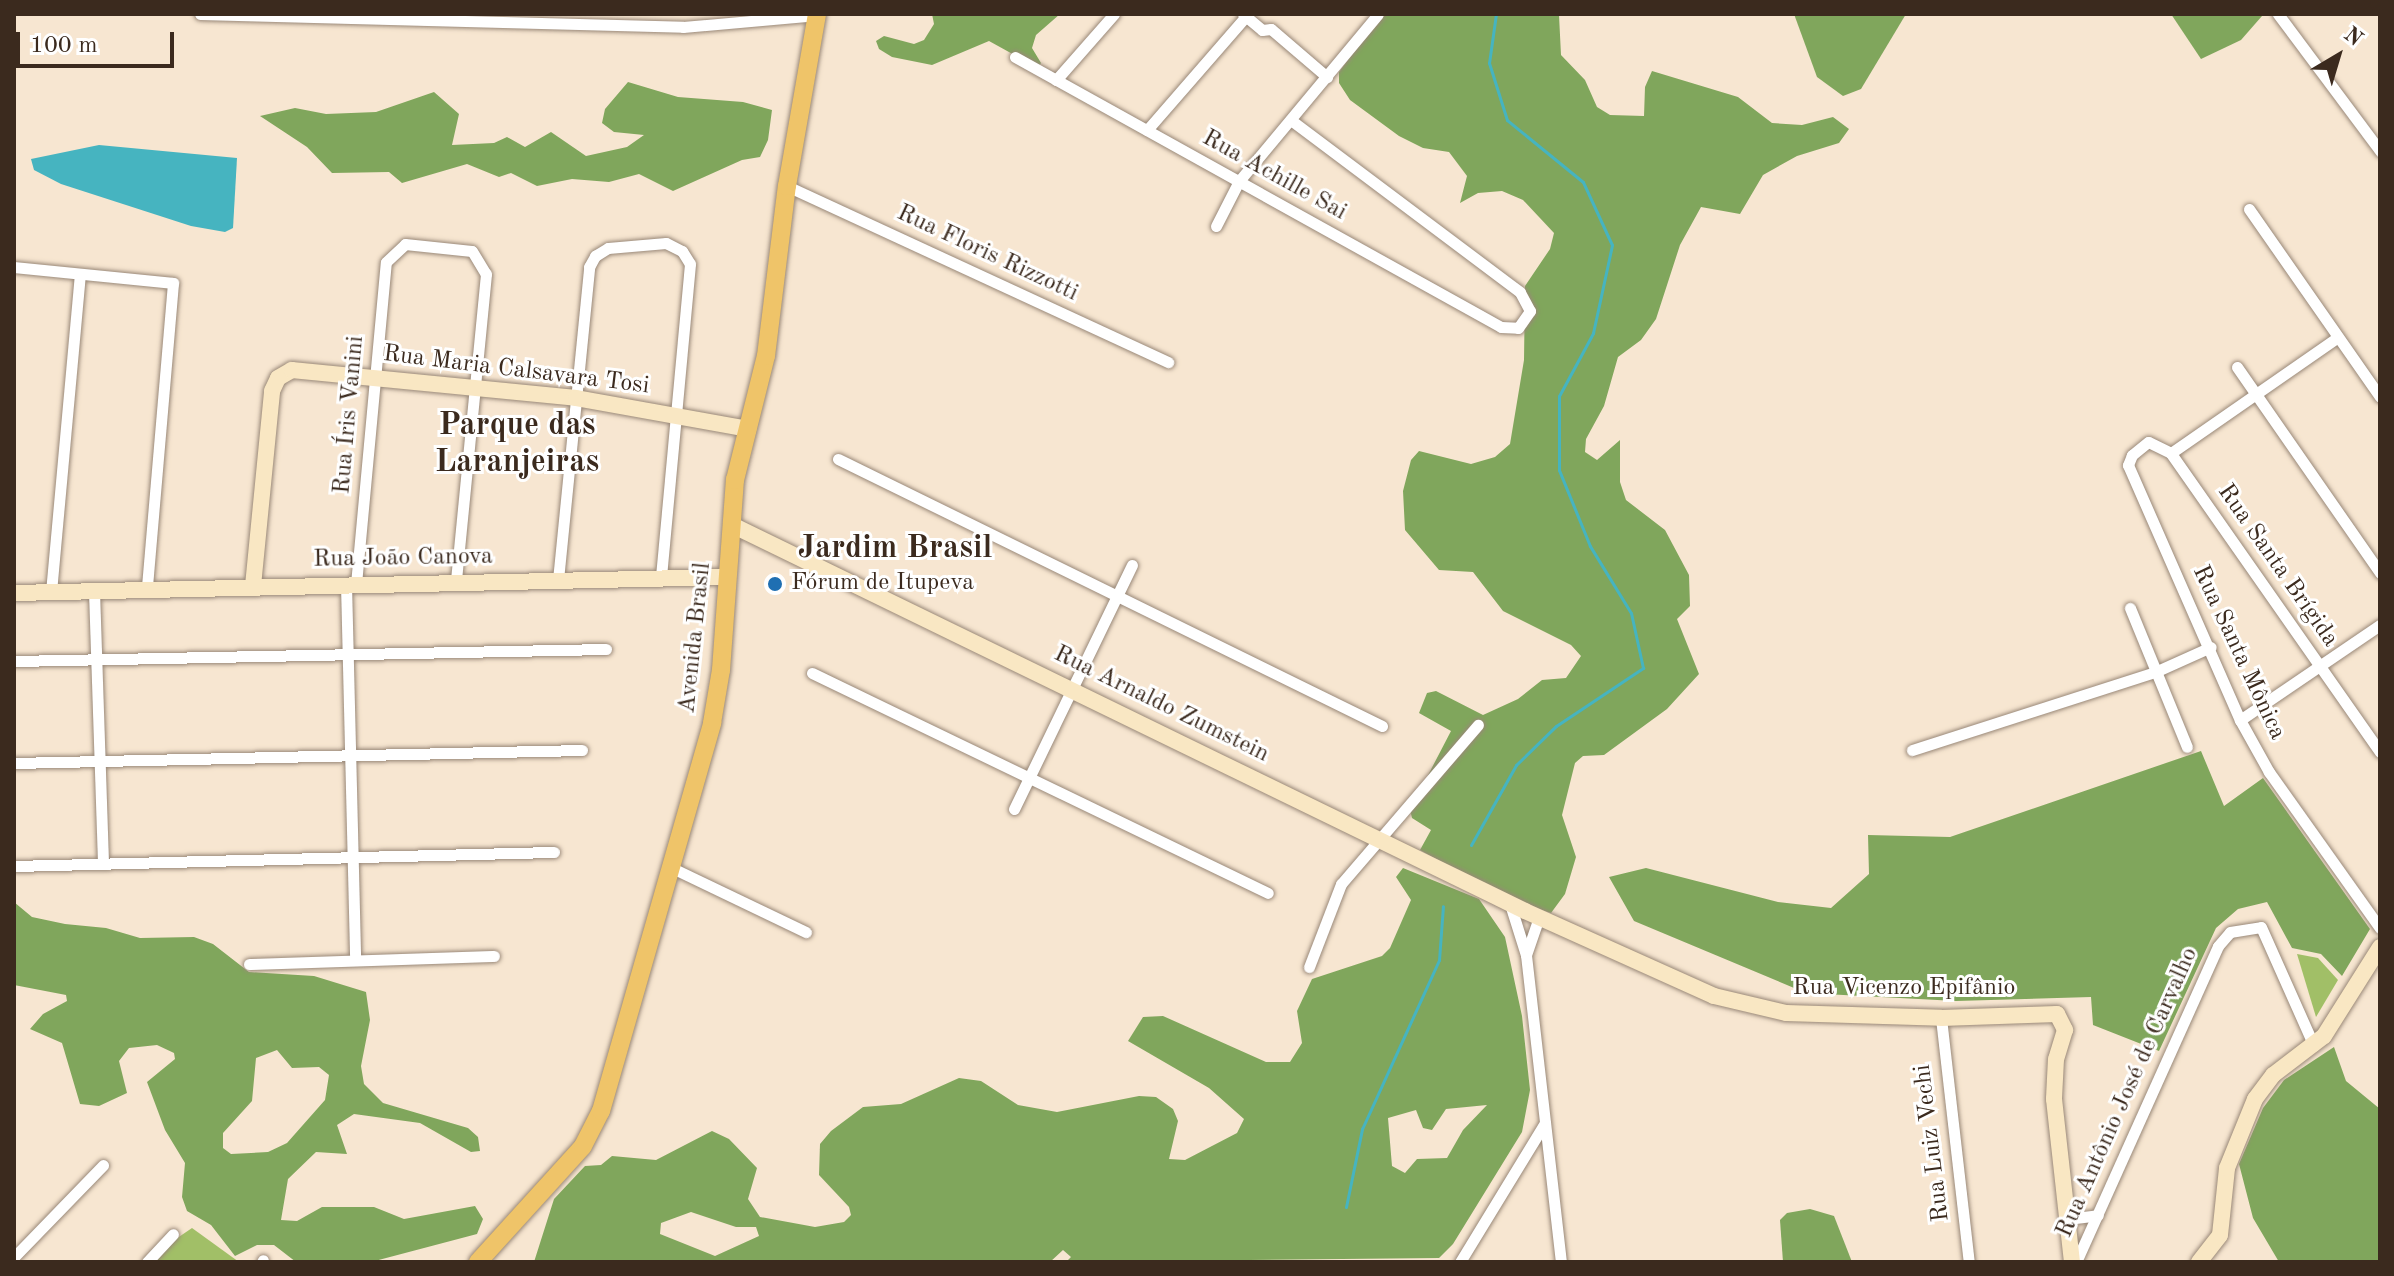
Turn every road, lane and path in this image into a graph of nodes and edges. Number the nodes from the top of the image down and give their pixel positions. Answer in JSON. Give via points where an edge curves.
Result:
{"nodes":[{"id":1,"x":203,"y":14,"type":"edge"},
{"id":2,"x":817,"y":14,"type":"edge"},
{"id":3,"x":1114,"y":14,"type":"edge"},
{"id":4,"x":1378,"y":14,"type":"edge"},
{"id":5,"x":2278,"y":14,"type":"edge"},
{"id":6,"x":1244,"y":15,"type":"edge"},
{"id":7,"x":365,"y":16,"type":"edge"},
{"id":8,"x":530,"y":18,"type":"edge"},
{"id":9,"x":682,"y":20,"type":"edge"},
{"id":10,"x":1015,"y":57,"type":"dead end"},
{"id":11,"x":1327,"y":77,"type":"junction"},
{"id":12,"x":1056,"y":80,"type":"junction"},
{"id":13,"x":1291,"y":120,"type":"junction"},
{"id":14,"x":1147,"y":130,"type":"junction"},
{"id":15,"x":2380,"y":151,"type":"edge"},
{"id":16,"x":1239,"y":181,"type":"junction"},
{"id":17,"x":787,"y":186,"type":"junction"},
{"id":18,"x":2249,"y":209,"type":"dead end"},
{"id":19,"x":1216,"y":226,"type":"dead end"},
{"id":20,"x":14,"y":267,"type":"edge"},
{"id":21,"x":80,"y":274,"type":"junction"},
{"id":22,"x":2338,"y":337,"type":"junction"},
{"id":23,"x":1168,"y":362,"type":"dead end"},
{"id":24,"x":2237,"y":367,"type":"dead end"},
{"id":25,"x":375,"y":378,"type":"junction"},
{"id":26,"x":475,"y":388,"type":"junction"},
{"id":27,"x":2255,"y":395,"type":"junction"},
{"id":28,"x":2380,"y":397,"type":"edge"},
{"id":29,"x":576,"y":398,"type":"junction"},
{"id":30,"x":676,"y":416,"type":"junction"},
{"id":31,"x":748,"y":429,"type":"junction"},
{"id":32,"x":2171,"y":453,"type":"junction"},
{"id":33,"x":838,"y":459,"type":"dead end"},
{"id":34,"x":732,"y":525,"type":"junction"},
{"id":35,"x":1132,"y":565,"type":"dead end"},
{"id":36,"x":2380,"y":573,"type":"edge"},
{"id":37,"x":728,"y":577,"type":"junction"},
{"id":38,"x":661,"y":578,"type":"junction"},
{"id":39,"x":558,"y":580,"type":"junction"},
{"id":40,"x":456,"y":582,"type":"junction"},
{"id":41,"x":351,"y":584,"type":"junction"},
{"id":42,"x":253,"y":586,"type":"junction"},
{"id":43,"x":147,"y":589,"type":"junction"},
{"id":44,"x":94,"y":591,"type":"junction"},
{"id":45,"x":51,"y":592,"type":"junction"},
{"id":46,"x":14,"y":593,"type":"edge"},
{"id":47,"x":1116,"y":598,"type":"junction"},
{"id":48,"x":2130,"y":608,"type":"dead end"},
{"id":49,"x":2380,"y":625,"type":"edge"},
{"id":50,"x":2211,"y":647,"type":"junction"},
{"id":51,"x":606,"y":649,"type":"dead end"},
{"id":52,"x":348,"y":651,"type":"junction"},
{"id":53,"x":96,"y":659,"type":"junction"},
{"id":54,"x":14,"y":661,"type":"edge"},
{"id":55,"x":2320,"y":666,"type":"junction"},
{"id":56,"x":2156,"y":672,"type":"junction"},
{"id":57,"x":812,"y":673,"type":"dead end"},
{"id":58,"x":1073,"y":690,"type":"junction"},
{"id":59,"x":2240,"y":720,"type":"junction"},
{"id":60,"x":1478,"y":725,"type":"dead end"},
{"id":61,"x":1382,"y":726,"type":"dead end"},
{"id":62,"x":2187,"y":747,"type":"dead end"},
{"id":63,"x":582,"y":750,"type":"dead end"},
{"id":64,"x":1912,"y":750,"type":"dead end"},
{"id":65,"x":2380,"y":752,"type":"edge"},
{"id":66,"x":350,"y":755,"type":"junction"},
{"id":67,"x":99,"y":761,"type":"junction"},
{"id":68,"x":14,"y":763,"type":"edge"},
{"id":69,"x":1030,"y":777,"type":"junction"},
{"id":70,"x":1014,"y":809,"type":"dead end"},
{"id":71,"x":1381,"y":837,"type":"junction"},
{"id":72,"x":554,"y":852,"type":"dead end"},
{"id":73,"x":353,"y":855,"type":"junction"},
{"id":74,"x":103,"y":861,"type":"junction"},
{"id":75,"x":14,"y":866,"type":"edge"},
{"id":76,"x":668,"y":866,"type":"junction"},
{"id":77,"x":1268,"y":893,"type":"dead end"},
{"id":78,"x":1510,"y":904,"type":"junction"},
{"id":79,"x":1539,"y":917,"type":"junction"},
{"id":80,"x":2380,"y":928,"type":"edge"},
{"id":81,"x":1569,"y":929,"type":"joint"},
{"id":82,"x":806,"y":932,"type":"dead end"},
{"id":83,"x":2380,"y":947,"type":"edge"},
{"id":84,"x":1526,"y":955,"type":"junction"},
{"id":85,"x":494,"y":956,"type":"dead end"},
{"id":86,"x":355,"y":957,"type":"junction"},
{"id":87,"x":249,"y":964,"type":"dead end"},
{"id":88,"x":1309,"y":967,"type":"dead end"},
{"id":89,"x":1941,"y":1018,"type":"junction"},
{"id":90,"x":2314,"y":1046,"type":"junction"},
{"id":91,"x":1545,"y":1123,"type":"junction"},
{"id":92,"x":103,"y":1165,"type":"dead end"},
{"id":93,"x":2098,"y":1215,"type":"junction"},
{"id":94,"x":2067,"y":1219,"type":"junction"},
{"id":95,"x":173,"y":1234,"type":"dead end"},
{"id":96,"x":14,"y":1257,"type":"edge"},
{"id":97,"x":147,"y":1262,"type":"edge"},
{"id":98,"x":478,"y":1262,"type":"edge"},
{"id":99,"x":1460,"y":1262,"type":"edge"},
{"id":100,"x":1561,"y":1262,"type":"edge"},
{"id":101,"x":1969,"y":1262,"type":"edge"},
{"id":102,"x":2074,"y":1262,"type":"edge"},
{"id":103,"x":2199,"y":1262,"type":"edge"}],
"edges":[{"from":1,"to":7,"type":"street"},
{"from":2,"to":9,"type":"street"},
{"from":2,"to":17,"type":"main road","name":"Avenida Brasil"},
{"from":3,"to":12,"type":"street"},
{"from":4,"to":11,"type":"street"},
{"from":5,"to":15,"type":"street"},
{"from":6,"to":11,"type":"street","via":[[1262,30],[1271,29]]},
{"from":6,"to":14,"type":"street"},
{"from":7,"to":8,"type":"street"},
{"from":8,"to":9,"type":"street"},
{"from":10,"to":12,"type":"street","name":"Rua Achille Sai"},
{"from":11,"to":13,"type":"street"},
{"from":12,"to":14,"type":"street","name":"Rua Achille Sai"},
{"from":13,"to":16,"type":"street"},
{"from":13,"to":16,"type":"street","name":"Rua Achille Sai","via":[[1520,292],[1530,311],[1512,331]]},
{"from":14,"to":16,"type":"street","name":"Rua Achille Sai"},
{"from":16,"to":19,"type":"street"},
{"from":17,"to":23,"type":"street","name":"Rua Floris Rizzotti"},
{"from":17,"to":31,"type":"main road","name":"Avenida Brasil","via":[[766,356]]},
{"from":18,"to":22,"type":"street"},
{"from":20,"to":21,"type":"street"},
{"from":21,"to":43,"type":"street","via":[[173,283]]},
{"from":21,"to":45,"type":"street"},
{"from":22,"to":27,"type":"street"},
{"from":22,"to":28,"type":"street"},
{"from":24,"to":27,"type":"street"},
{"from":25,"to":26,"type":"street","name":"Rua Maria Calsavara Tosi"},
{"from":25,"to":26,"type":"street","name":"Rua Íris Vanini","via":[[386,262],[405,244],[472,251],[482,260],[486,274]]},
{"from":25,"to":41,"type":"street","name":"Rua Íris Vanini"},
{"from":25,"to":42,"type":"street","name":"Rua Maria Calsavara Tosi","via":[[292,370],[278,378],[272,391]]},
{"from":26,"to":29,"type":"street","name":"Rua Maria Calsavara Tosi"},
{"from":26,"to":40,"type":"street"},
{"from":27,"to":32,"type":"street"},
{"from":27,"to":36,"type":"street"},
{"from":29,"to":30,"type":"street","name":"Rua Maria Calsavara Tosi"},
{"from":29,"to":30,"type":"street","via":[[595,256],[608,248],[666,243],[682,251],[690,264]]},
{"from":29,"to":39,"type":"street"},
{"from":30,"to":31,"type":"street","name":"Rua Maria Calsavara Tosi"},
{"from":30,"to":38,"type":"street"},
{"from":31,"to":34,"type":"main road","name":"Avenida Brasil","via":[[735,480]]},
{"from":32,"to":50,"type":"street","name":"Rua Santa Mônica","via":[[2148,442],[2128,465]]},
{"from":32,"to":55,"type":"street","name":"Rua Santa Brígida"},
{"from":33,"to":47,"type":"street"},
{"from":34,"to":37,"type":"main road","name":"Avenida Brasil"},
{"from":34,"to":58,"type":"street","name":"Rua Arnaldo Zumstein"},
{"from":35,"to":47,"type":"street"},
{"from":37,"to":38,"type":"street","name":"Rua João Canova"},
{"from":37,"to":76,"type":"main road","name":"Avenida Brasil","via":[[712,723]]},
{"from":38,"to":39,"type":"street","name":"Rua João Canova"},
{"from":39,"to":40,"type":"street","name":"Rua João Canova"},
{"from":40,"to":41,"type":"street","name":"Rua João Canova"},
{"from":41,"to":42,"type":"street","name":"Rua João Canova"},
{"from":41,"to":52,"type":"street","name":"Rua Íris Vanini"},
{"from":42,"to":43,"type":"street","name":"Rua João Canova"},
{"from":43,"to":44,"type":"street","name":"Rua João Canova"},
{"from":44,"to":45,"type":"street","name":"Rua João Canova"},
{"from":44,"to":53,"type":"street"},
{"from":45,"to":46,"type":"street","name":"Rua João Canova"},
{"from":47,"to":58,"type":"street"},
{"from":47,"to":61,"type":"street"},
{"from":48,"to":56,"type":"street"},
{"from":49,"to":55,"type":"street"},
{"from":50,"to":56,"type":"street"},
{"from":50,"to":59,"type":"street","name":"Rua Santa Mônica"},
{"from":51,"to":52,"type":"street"},
{"from":52,"to":53,"type":"street"},
{"from":52,"to":66,"type":"street","name":"Rua Íris Vanini"},
{"from":53,"to":54,"type":"street"},
{"from":53,"to":67,"type":"street"},
{"from":55,"to":59,"type":"street"},
{"from":55,"to":65,"type":"street","name":"Rua Santa Brígida"},
{"from":56,"to":62,"type":"street"},
{"from":56,"to":64,"type":"street"},
{"from":57,"to":69,"type":"street"},
{"from":58,"to":69,"type":"street"},
{"from":58,"to":71,"type":"street","name":"Rua Arnaldo Zumstein"},
{"from":59,"to":80,"type":"street","name":"Rua Santa Mônica","via":[[2269,772]]},
{"from":60,"to":71,"type":"street"},
{"from":63,"to":66,"type":"street"},
{"from":66,"to":67,"type":"street"},
{"from":66,"to":73,"type":"street","name":"Rua Íris Vanini"},
{"from":67,"to":68,"type":"street"},
{"from":67,"to":74,"type":"street"},
{"from":69,"to":70,"type":"street"},
{"from":69,"to":77,"type":"street"},
{"from":71,"to":78,"type":"street","name":"Rua Arnaldo Zumstein"},
{"from":71,"to":88,"type":"street","via":[[1341,884]]},
{"from":72,"to":73,"type":"street"},
{"from":73,"to":74,"type":"street"},
{"from":73,"to":86,"type":"street","name":"Rua Íris Vanini"},
{"from":74,"to":75,"type":"street"},
{"from":76,"to":82,"type":"street"},
{"from":76,"to":98,"type":"main road","name":"Avenida Brasil","via":[[601,1111],[583,1146]]},
{"from":78,"to":79,"type":"street","name":"Rua Arnaldo Zumstein"},
{"from":78,"to":84,"type":"street"},
{"from":79,"to":81,"type":"street","name":"Rua Arnaldo Zumstein"},
{"from":79,"to":84,"type":"street"},
{"from":81,"to":89,"type":"street","name":"Rua Vicenzo Epifânio","via":[[1747,1006],[1786,1013]]},
{"from":83,"to":90,"type":"street"},
{"from":84,"to":91,"type":"street"},
{"from":85,"to":86,"type":"street"},
{"from":86,"to":87,"type":"street"},
{"from":89,"to":94,"type":"street","name":"Rua Vicenzo Epifânio","via":[[2051,1012],[2061,1017],[2065,1030],[2056,1059],[2054,1099]]},
{"from":89,"to":101,"type":"street","name":"Rua Luiz Vechi"},
{"from":90,"to":93,"type":"street","name":"Rua Antônio José de Carvalho","via":[[2261,927],[2230,932],[2218,946]]},
{"from":90,"to":103,"type":"street","via":[[2273,1075],[2255,1099],[2227,1168],[2220,1235]]},
{"from":91,"to":99,"type":"street"},
{"from":91,"to":100,"type":"street"},
{"from":92,"to":96,"type":"street"},
{"from":93,"to":94,"type":"street"},
{"from":93,"to":102,"type":"street","name":"Rua Antônio José de Carvalho"},
{"from":94,"to":102,"type":"street"},
{"from":95,"to":97,"type":"street"}]}
